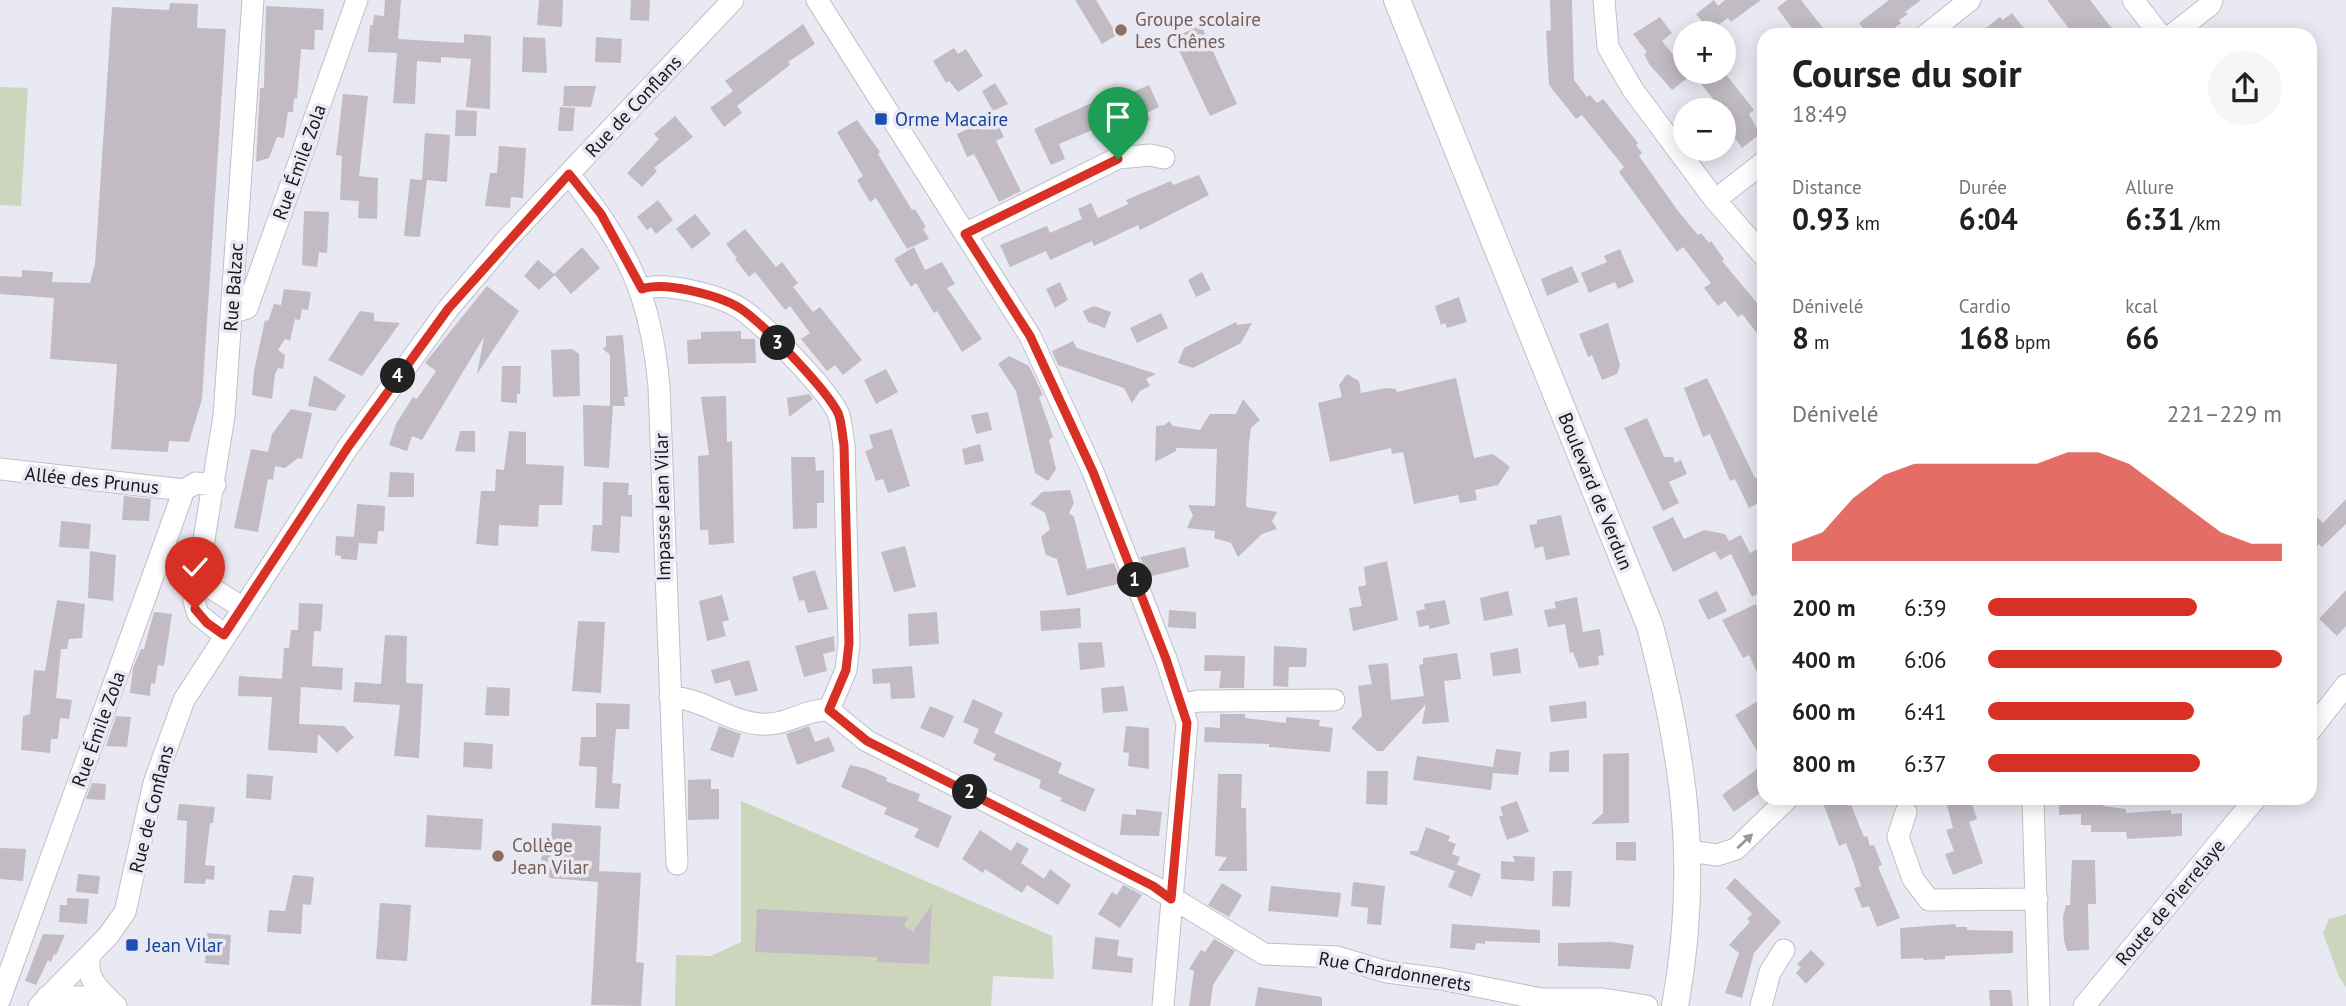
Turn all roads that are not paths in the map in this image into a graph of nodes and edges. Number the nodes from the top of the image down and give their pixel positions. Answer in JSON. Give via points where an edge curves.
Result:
{"nodes":[{"id":1,"x":253,"y":0,"type":"edge"},
{"id":2,"x":357,"y":0,"type":"edge"},
{"id":3,"x":733,"y":0,"type":"edge"},
{"id":4,"x":817,"y":0,"type":"edge"},
{"id":5,"x":1397,"y":0,"type":"edge"},
{"id":6,"x":1604,"y":0,"type":"edge"},
{"id":7,"x":1970,"y":0,"type":"edge"},
{"id":8,"x":2133,"y":0,"type":"edge"},
{"id":9,"x":2212,"y":0,"type":"edge"},
{"id":10,"x":1935,"y":28,"type":"edge"},
{"id":11,"x":2155,"y":28,"type":"edge"},
{"id":12,"x":2181,"y":28,"type":"edge"},
{"id":13,"x":1164,"y":158,"type":"dead end"},
{"id":14,"x":1757,"y":167,"type":"edge"},
{"id":15,"x":569,"y":174,"type":"junction"},
{"id":16,"x":1715,"y":200,"type":"junction"},
{"id":17,"x":965,"y":234,"type":"junction"},
{"id":18,"x":1757,"y":248,"type":"edge"},
{"id":19,"x":642,"y":289,"type":"junction"},
{"id":20,"x":231,"y":313,"type":"junction"},
{"id":21,"x":0,"y":470,"type":"edge"},
{"id":22,"x":215,"y":485,"type":"junction"},
{"id":23,"x":184,"y":490,"type":"junction"},
{"id":24,"x":200,"y":572,"type":"junction"},
{"id":25,"x":242,"y":607,"type":"junction"},
{"id":26,"x":224,"y":635,"type":"junction"},
{"id":27,"x":2346,"y":685,"type":"edge"},
{"id":28,"x":670,"y":697,"type":"junction"},
{"id":29,"x":1334,"y":700,"type":"dead end"},
{"id":30,"x":1181,"y":705,"type":"junction"},
{"id":31,"x":829,"y":710,"type":"junction"},
{"id":32,"x":2317,"y":723,"type":"edge"},
{"id":33,"x":1781,"y":805,"type":"edge"},
{"id":34,"x":2034,"y":805,"type":"edge"},
{"id":35,"x":2250,"y":805,"type":"edge"},
{"id":36,"x":1906,"y":812,"type":"dead end"},
{"id":37,"x":1689,"y":851,"type":"junction"},
{"id":38,"x":677,"y":864,"type":"dead end"},
{"id":39,"x":1171,"y":899,"type":"junction"},
{"id":40,"x":2037,"y":899,"type":"junction"},
{"id":41,"x":1784,"y":950,"type":"dead end"},
{"id":42,"x":90,"y":954,"type":"junction"},
{"id":43,"x":0,"y":999,"type":"edge"},
{"id":44,"x":110,"y":1001,"type":"edge"},
{"id":45,"x":43,"y":1002,"type":"edge"},
{"id":46,"x":1163,"y":1006,"type":"edge"},
{"id":47,"x":1647,"y":1006,"type":"edge"},
{"id":48,"x":1675,"y":1006,"type":"edge"},
{"id":49,"x":1761,"y":1006,"type":"edge"},
{"id":50,"x":2039,"y":1006,"type":"edge"},
{"id":51,"x":2084,"y":1006,"type":"edge"}],
"edges":[{"from":1,"to":20,"type":"street","name":"Rue Balzac"},
{"from":2,"to":20,"type":"street","name":"Rue Émile Zola","via":[[247,308]]},
{"from":3,"to":15,"type":"street","name":"Rue de Conflans"},
{"from":4,"to":17,"type":"street"},
{"from":5,"to":37,"type":"main road","name":"Boulevard de Verdun","via":[[1650,626],[1684,779]]},
{"from":6,"to":16,"type":"street","via":[[1608,47],[1633,90]]},
{"from":7,"to":10,"type":"street"},
{"from":8,"to":11,"type":"street"},
{"from":9,"to":12,"type":"street"},
{"from":13,"to":17,"type":"street","via":[[1118,159]]},
{"from":14,"to":16,"type":"street"},
{"from":15,"to":19,"type":"street","name":"Impasse Jean Vilar","via":[[601,214]]},
{"from":15,"to":25,"type":"street","name":"Rue de Conflans","via":[[448,309],[348,447]]},
{"from":16,"to":18,"type":"street"},
{"from":17,"to":30,"type":"street","via":[[1030,336],[1093,472]]},
{"from":19,"to":28,"type":"street","name":"Impasse Jean Vilar","via":[[653,331],[659,386]]},
{"from":19,"to":31,"type":"street","via":[[663,285],[742,309],[790,354],[838,414],[844,445],[849,643],[846,670]]},
{"from":20,"to":22,"type":"street","name":"Rue Balzac"},
{"from":21,"to":23,"type":"street","name":"Allée des Prunus"},
{"from":22,"to":23,"type":"street","via":[[196,483]]},
{"from":22,"to":24,"type":"street","name":"Rue Balzac"},
{"from":23,"to":43,"type":"street","name":"Rue Émile Zola"},
{"from":24,"to":25,"type":"street","via":[[211,588]]},
{"from":24,"to":26,"type":"street","name":"Rue Balzac","via":[[195,609]]},
{"from":25,"to":26,"type":"street","name":"Rue de Conflans"},
{"from":26,"to":42,"type":"street","name":"Rue de Conflans","via":[[184,700],[162,754],[128,906]]},
{"from":27,"to":32,"type":"street"},
{"from":28,"to":31,"type":"street","via":[[765,725]]},
{"from":28,"to":38,"type":"street","name":"Impasse Jean Vilar"},
{"from":29,"to":30,"type":"street"},
{"from":30,"to":39,"type":"street","via":[[1187,723]]},
{"from":31,"to":39,"type":"street","name":"Rue Chardonnerets","via":[[867,741]]},
{"from":37,"to":33,"type":"street","one_way":true,"via":[[1717,855],[1736,849]]},
{"from":34,"to":40,"type":"street"},
{"from":35,"to":51,"type":"street","name":"Route de Pierrelaye"},
{"from":36,"to":40,"type":"street","via":[[1898,837],[1913,879],[1928,900]]},
{"from":37,"to":48,"type":"main road","name":"Boulevard de Verdun","via":[[1686,935]]},
{"from":39,"to":46,"type":"street"},
{"from":39,"to":47,"type":"street","name":"Rue Chardonnerets","via":[[1264,954],[1337,957],[1387,972],[1541,999],[1603,999]]},
{"from":40,"to":50,"type":"street"},
{"from":41,"to":49,"type":"street","via":[[1770,972]]},
{"from":42,"to":44,"type":"street","via":[[92,980]]},
{"from":42,"to":45,"type":"street","name":"Rue de Conflans"},
{"from":44,"to":45,"type":"street"}]}
